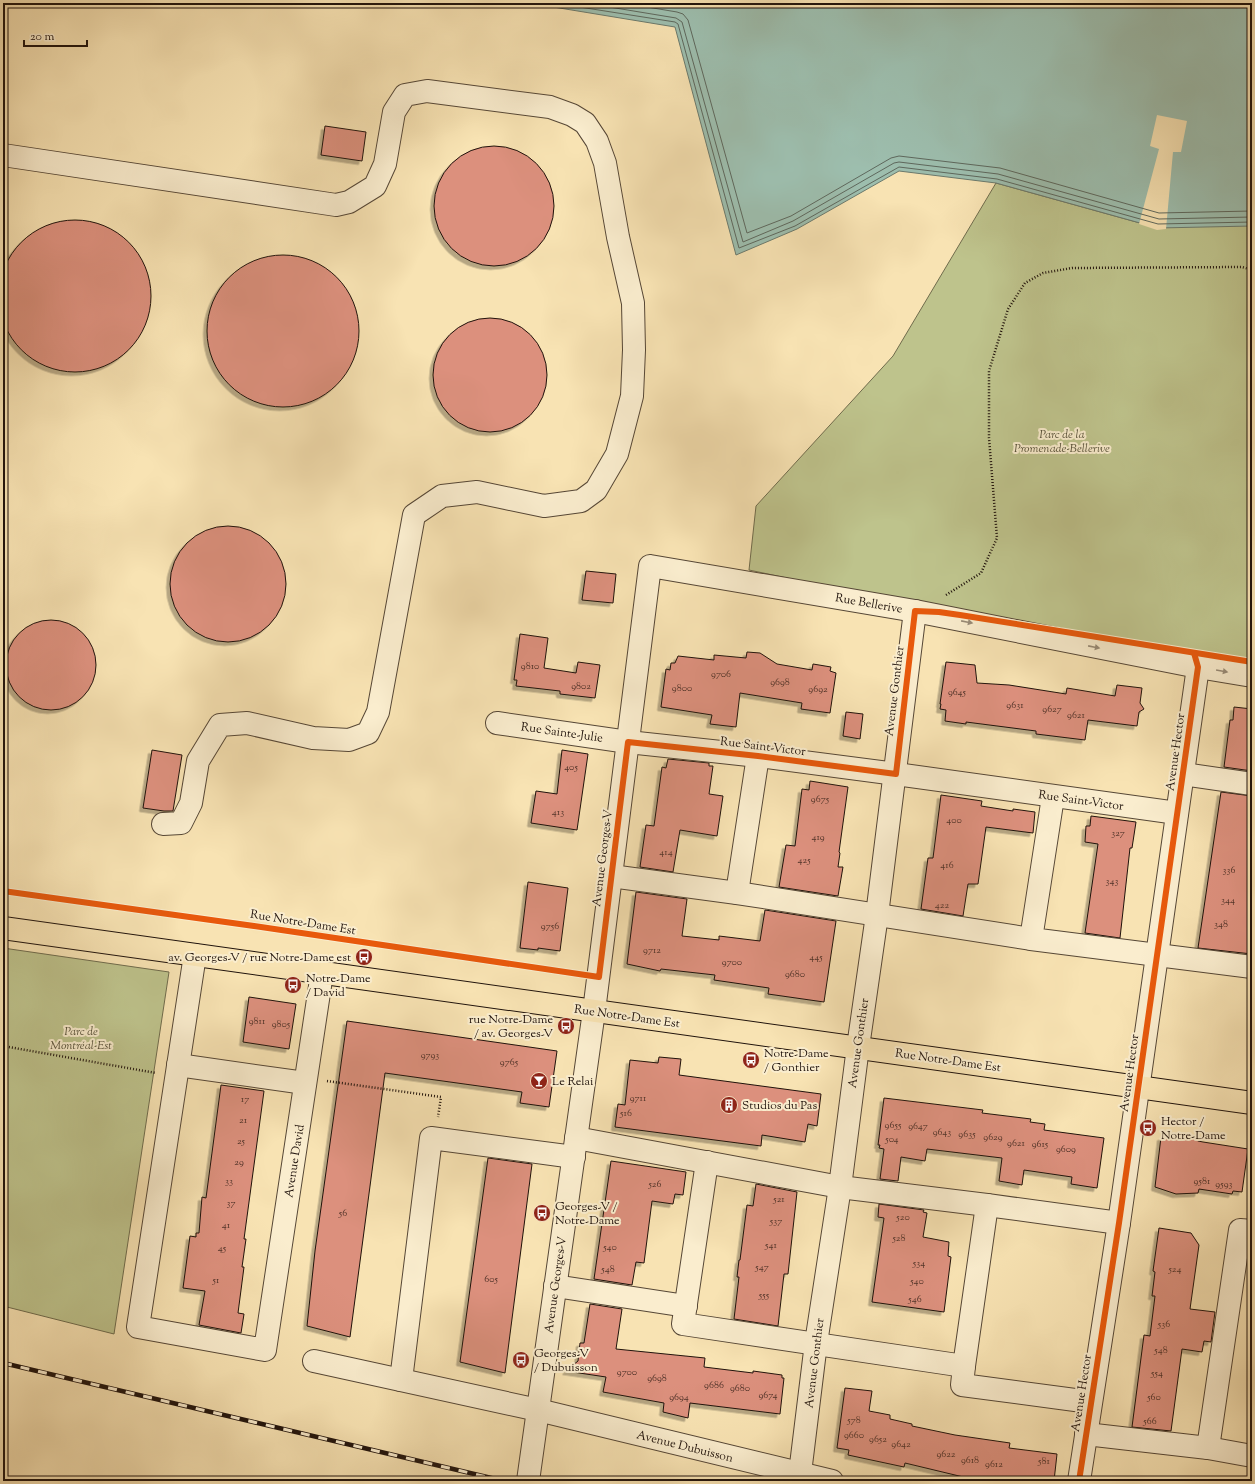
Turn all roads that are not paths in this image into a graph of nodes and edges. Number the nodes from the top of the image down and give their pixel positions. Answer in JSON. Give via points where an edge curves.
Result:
{"nodes":[{"id":1,"x":3,"y":155,"type":"edge"},
{"id":2,"x":650,"y":566,"type":"joint"},
{"id":3,"x":915,"y":611,"type":"junction"},
{"id":4,"x":1198,"y":667,"type":"junction"},
{"id":5,"x":1252,"y":676,"type":"edge"},
{"id":6,"x":497,"y":723,"type":"dead end"},
{"id":7,"x":628,"y":742,"type":"junction"},
{"id":8,"x":758,"y":756,"type":"junction"},
{"id":9,"x":896,"y":774,"type":"junction"},
{"id":10,"x":1183,"y":774,"type":"junction"},
{"id":11,"x":1252,"y":784,"type":"edge"},
{"id":12,"x":1054,"y":797,"type":"junction"},
{"id":13,"x":1177,"y":813,"type":"junction"},
{"id":14,"x":163,"y":824,"type":"dead end"},
{"id":15,"x":612,"y":876,"type":"junction"},
{"id":16,"x":737,"y":893,"type":"junction"},
{"id":17,"x":877,"y":915,"type":"junction"},
{"id":18,"x":3,"y":928,"type":"edge"},
{"id":19,"x":1031,"y":939,"type":"junction"},
{"id":20,"x":1157,"y":954,"type":"junction"},
{"id":21,"x":195,"y":955,"type":"junction"},
{"id":22,"x":1252,"y":967,"type":"edge"},
{"id":23,"x":322,"y":973,"type":"junction"},
{"id":24,"x":594,"y":1012,"type":"junction"},
{"id":25,"x":858,"y":1047,"type":"junction"},
{"id":26,"x":177,"y":1070,"type":"junction"},
{"id":27,"x":305,"y":1083,"type":"junction"},
{"id":28,"x":1138,"y":1087,"type":"junction"},
{"id":29,"x":1252,"y":1104,"type":"edge"},
{"id":30,"x":575,"y":1148,"type":"junction"},
{"id":31,"x":707,"y":1162,"type":"junction"},
{"id":32,"x":840,"y":1187,"type":"junction"},
{"id":33,"x":987,"y":1205,"type":"junction"},
{"id":34,"x":1119,"y":1223,"type":"junction"},
{"id":35,"x":1252,"y":1232,"type":"edge"},
{"id":36,"x":556,"y":1286,"type":"junction"},
{"id":37,"x":686,"y":1306,"type":"junction"},
{"id":38,"x":816,"y":1343,"type":"junction"},
{"id":39,"x":314,"y":1361,"type":"dead end"},
{"id":40,"x":964,"y":1366,"type":"junction"},
{"id":41,"x":401,"y":1380,"type":"junction"},
{"id":42,"x":1090,"y":1402,"type":"junction"},
{"id":43,"x":538,"y":1410,"type":"junction"},
{"id":44,"x":1086,"y":1434,"type":"junction"},
{"id":45,"x":1208,"y":1448,"type":"junction"},
{"id":46,"x":1252,"y":1456,"type":"edge"},
{"id":47,"x":800,"y":1474,"type":"junction"},
{"id":48,"x":528,"y":1481,"type":"edge"},
{"id":49,"x":832,"y":1481,"type":"edge"},
{"id":50,"x":1079,"y":1481,"type":"edge"}],
"edges":[{"from":1,"to":14,"type":"street","via":[[336,205],[349,202],[375,186],[385,164],[394,112],[405,95],[427,91],[550,107],[572,114],[585,123],[597,141],[605,163],[633,303],[634,350],[632,396],[617,454],[596,490],[581,501],[544,506],[477,492],[442,496],[414,515],[378,712],[368,733],[349,740],[313,738],[247,723],[220,725],[198,761],[191,803],[182,824]]},
{"from":2,"to":3,"type":"street","name":"Rue Bellerive"},
{"from":2,"to":7,"type":"street","name":"Avenue Georges-V"},
{"from":3,"to":4,"type":"street","name":"Rue Bellerive","one_way":true},
{"from":3,"to":9,"type":"street","name":"Avenue Gonthier"},
{"from":4,"to":5,"type":"street","name":"Rue Bellerive","one_way":true},
{"from":4,"to":10,"type":"street","name":"Avenue Hector"},
{"from":6,"to":7,"type":"street","name":"Rue Sainte-Julie"},
{"from":7,"to":8,"type":"street","name":"Rue Saint-Victor"},
{"from":7,"to":15,"type":"street","name":"Avenue Georges-V"},
{"from":8,"to":9,"type":"street","name":"Rue Saint-Victor"},
{"from":8,"to":16,"type":"street"},
{"from":9,"to":12,"type":"street","name":"Rue Saint-Victor"},
{"from":9,"to":17,"type":"street","name":"Avenue Gonthier"},
{"from":10,"to":11,"type":"street"},
{"from":10,"to":13,"type":"street","name":"Avenue Hector"},
{"from":12,"to":13,"type":"street","name":"Rue Saint-Victor"},
{"from":12,"to":19,"type":"street"},
{"from":13,"to":20,"type":"street","name":"Avenue Hector"},
{"from":15,"to":16,"type":"street"},
{"from":15,"to":24,"type":"street","name":"Avenue Georges-V"},
{"from":16,"to":17,"type":"street"},
{"from":17,"to":19,"type":"street"},
{"from":17,"to":25,"type":"street","name":"Avenue Gonthier"},
{"from":18,"to":21,"type":"main road","name":"Rue Notre-Dame Est"},
{"from":19,"to":20,"type":"street"},
{"from":20,"to":22,"type":"street"},
{"from":20,"to":28,"type":"street","name":"Avenue Hector"},
{"from":21,"to":23,"type":"main road","name":"Rue Notre-Dame Est"},
{"from":21,"to":26,"type":"street"},
{"from":23,"to":24,"type":"main road","name":"Rue Notre-Dame Est"},
{"from":23,"to":27,"type":"street","name":"Avenue David"},
{"from":24,"to":25,"type":"main road","name":"Rue Notre-Dame Est"},
{"from":24,"to":30,"type":"street","name":"Avenue Georges-V"},
{"from":25,"to":28,"type":"main road","name":"Rue Notre-Dame Est"},
{"from":25,"to":32,"type":"street","name":"Avenue Gonthier"},
{"from":26,"to":27,"type":"street"},
{"from":26,"to":27,"type":"street","name":"Avenue David","via":[[138,1327],[265,1350]]},
{"from":28,"to":29,"type":"main road","name":"Rue Notre-Dame Est"},
{"from":28,"to":34,"type":"street","name":"Avenue Hector"},
{"from":30,"to":31,"type":"street"},
{"from":30,"to":36,"type":"street","name":"Avenue Georges-V"},
{"from":30,"to":41,"type":"street","via":[[431,1138]]},
{"from":31,"to":32,"type":"street"},
{"from":31,"to":37,"type":"street"},
{"from":32,"to":33,"type":"street"},
{"from":32,"to":38,"type":"street","name":"Avenue Gonthier"},
{"from":33,"to":34,"type":"street"},
{"from":33,"to":40,"type":"street"},
{"from":34,"to":42,"type":"street","name":"Avenue Hector"},
{"from":35,"to":45,"type":"street","via":[[1240,1230]]},
{"from":36,"to":37,"type":"street"},
{"from":36,"to":43,"type":"street","name":"Avenue Georges-V"},
{"from":37,"to":38,"type":"street","via":[[683,1324]]},
{"from":38,"to":40,"type":"street"},
{"from":38,"to":47,"type":"street","name":"Avenue Gonthier"},
{"from":39,"to":41,"type":"street","name":"Avenue Dubuisson"},
{"from":40,"to":42,"type":"street","via":[[962,1385]]},
{"from":41,"to":43,"type":"street","name":"Avenue Dubuisson"},
{"from":42,"to":44,"type":"street","name":"Avenue Hector"},
{"from":43,"to":47,"type":"street","name":"Avenue Dubuisson"},
{"from":43,"to":48,"type":"street","name":"Avenue Georges-V"},
{"from":44,"to":45,"type":"street"},
{"from":44,"to":50,"type":"street","name":"Avenue Hector"},
{"from":45,"to":46,"type":"street"},
{"from":47,"to":49,"type":"street","name":"Avenue Dubuisson"}]}
